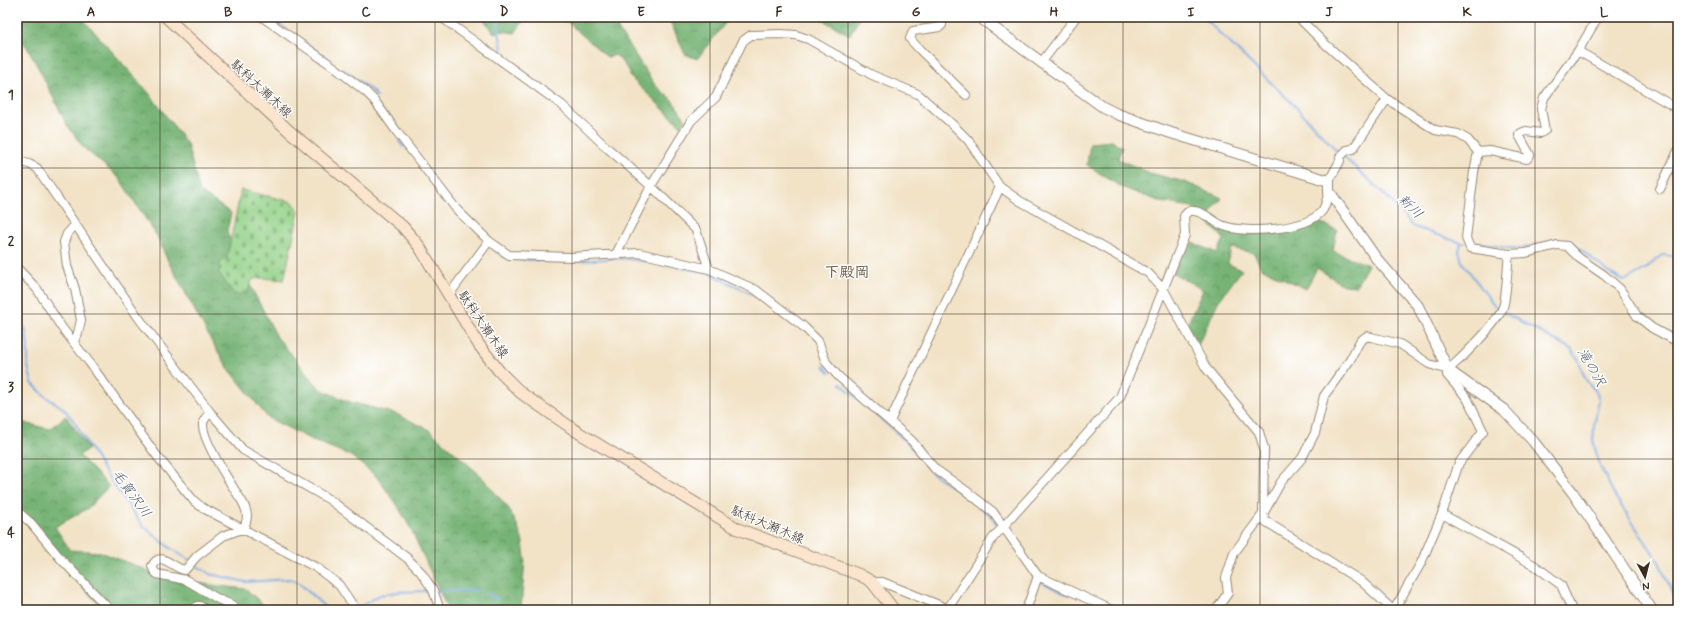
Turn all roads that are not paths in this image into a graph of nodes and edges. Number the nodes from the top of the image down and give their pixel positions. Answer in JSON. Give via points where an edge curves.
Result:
{"nodes":[{"id":1,"x":166,"y":17,"type":"edge"},
{"id":2,"x":262,"y":17,"type":"edge"},
{"id":3,"x":442,"y":17,"type":"edge"},
{"id":4,"x":938,"y":17,"type":"edge"},
{"id":5,"x":979,"y":17,"type":"edge"},
{"id":6,"x":1076,"y":17,"type":"edge"},
{"id":7,"x":1298,"y":17,"type":"edge"},
{"id":8,"x":1598,"y":17,"type":"edge"},
{"id":9,"x":1578,"y":51,"type":"junction"},
{"id":10,"x":1041,"y":64,"type":"junction"},
{"id":11,"x":966,"y":95,"type":"dead end"},
{"id":12,"x":1387,"y":99,"type":"junction"},
{"id":13,"x":1678,"y":109,"type":"edge"},
{"id":14,"x":1678,"y":151,"type":"edge"},
{"id":15,"x":1478,"y":152,"type":"junction"},
{"id":16,"x":17,"y":161,"type":"edge"},
{"id":17,"x":651,"y":186,"type":"junction"},
{"id":18,"x":1329,"y":186,"type":"junction"},
{"id":19,"x":1000,"y":187,"type":"junction"},
{"id":20,"x":1660,"y":189,"type":"dead end"},
{"id":21,"x":75,"y":225,"type":"junction"},
{"id":22,"x":489,"y":241,"type":"junction"},
{"id":23,"x":616,"y":254,"type":"junction"},
{"id":24,"x":1509,"y":254,"type":"junction"},
{"id":25,"x":17,"y":268,"type":"edge"},
{"id":26,"x":709,"y":269,"type":"junction"},
{"id":27,"x":1164,"y":290,"type":"junction"},
{"id":28,"x":448,"y":296,"type":"junction"},
{"id":29,"x":74,"y":342,"type":"junction"},
{"id":30,"x":1678,"y":342,"type":"edge"},
{"id":31,"x":1448,"y":370,"type":"junction"},
{"id":32,"x":210,"y":412,"type":"junction"},
{"id":33,"x":890,"y":421,"type":"junction"},
{"id":34,"x":17,"y":511,"type":"edge"},
{"id":35,"x":1263,"y":514,"type":"junction"},
{"id":36,"x":1442,"y":514,"type":"junction"},
{"id":37,"x":1003,"y":527,"type":"junction"},
{"id":38,"x":244,"y":528,"type":"junction"},
{"id":39,"x":1037,"y":578,"type":"junction"},
{"id":40,"x":872,"y":582,"type":"junction"},
{"id":41,"x":948,"y":609,"type":"edge"},
{"id":42,"x":110,"y":610,"type":"edge"},
{"id":43,"x":194,"y":610,"type":"edge"},
{"id":44,"x":206,"y":610,"type":"edge"},
{"id":45,"x":238,"y":610,"type":"edge"},
{"id":46,"x":356,"y":610,"type":"edge"},
{"id":47,"x":440,"y":610,"type":"edge"},
{"id":48,"x":894,"y":610,"type":"edge"},
{"id":49,"x":1026,"y":610,"type":"edge"},
{"id":50,"x":1112,"y":610,"type":"edge"},
{"id":51,"x":1216,"y":610,"type":"edge"},
{"id":52,"x":1394,"y":610,"type":"edge"},
{"id":53,"x":1572,"y":610,"type":"edge"},
{"id":54,"x":1652,"y":610,"type":"edge"}],
"edges":[{"from":1,"to":28,"type":"main road","name":"駄科大瀬木線","via":[[288,130],[403,227],[419,246]]},
{"from":2,"to":22,"type":"street","via":[[365,91],[457,210]]},
{"from":3,"to":17,"type":"street","via":[[562,105]]},
{"from":4,"to":11,"type":"street","via":[[942,21],[940,27],[913,31],[910,39]]},
{"from":5,"to":10,"type":"street"},
{"from":6,"to":10,"type":"street"},
{"from":7,"to":12,"type":"street","via":[[1322,42]]},
{"from":8,"to":9,"type":"street"},
{"from":9,"to":13,"type":"street"},
{"from":9,"to":15,"type":"street","via":[[1544,98],[1541,109],[1545,130],[1541,133],[1526,131],[1519,135],[1530,155],[1527,159],[1490,151]]},
{"from":10,"to":18,"type":"street","via":[[1117,114]]},
{"from":12,"to":15,"type":"street","via":[[1435,130],[1458,134],[1468,140]]},
{"from":12,"to":18,"type":"street","via":[[1353,149],[1342,155]]},
{"from":14,"to":20,"type":"street"},
{"from":15,"to":24,"type":"street","via":[[1467,240],[1470,248]]},
{"from":16,"to":21,"type":"street","via":[[37,168]]},
{"from":17,"to":19,"type":"street","via":[[691,121],[716,97],[743,41],[750,35],[781,34],[808,39],[872,75],[918,94],[968,140]]},
{"from":17,"to":23,"type":"street"},
{"from":17,"to":26,"type":"street","via":[[696,230]]},
{"from":18,"to":27,"type":"street","via":[[1321,212],[1307,221],[1270,230],[1244,231],[1224,226],[1200,212],[1187,212],[1184,216],[1185,235]]},
{"from":18,"to":31,"type":"street","via":[[1376,258],[1418,306]]},
{"from":19,"to":27,"type":"street","via":[[1020,201],[1148,273]]},
{"from":19,"to":33,"type":"street"},
{"from":21,"to":29,"type":"street","via":[[64,242],[67,266],[81,320]]},
{"from":21,"to":32,"type":"street","via":[[138,316]]},
{"from":22,"to":23,"type":"street","via":[[509,255],[571,257]]},
{"from":22,"to":28,"type":"street"},
{"from":23,"to":26,"type":"street","via":[[639,253]]},
{"from":24,"to":30,"type":"street","via":[[1526,253],[1557,245],[1567,246],[1620,289],[1637,316],[1652,328]]},
{"from":24,"to":31,"type":"street","via":[[1503,306],[1499,314]]},
{"from":25,"to":29,"type":"street","via":[[37,289]]},
{"from":26,"to":33,"type":"street","via":[[756,290],[804,327],[818,341],[826,362],[838,376]]},
{"from":27,"to":35,"type":"street","via":[[1206,368],[1259,432],[1264,449]]},
{"from":27,"to":37,"type":"street","via":[[1120,397]]},
{"from":28,"to":40,"type":"main road","name":"駄科大瀬木線","via":[[499,371],[521,393],[576,431],[738,529],[835,564]]},
{"from":29,"to":38,"type":"street","via":[[157,456],[194,501]]},
{"from":31,"to":35,"type":"street","via":[[1429,364],[1400,344],[1367,336],[1360,341],[1350,360],[1324,396],[1314,433],[1302,458],[1281,482]]},
{"from":31,"to":36,"type":"street","via":[[1447,375],[1467,398],[1483,431],[1459,464]]},
{"from":31,"to":54,"type":"street","via":[[1504,410],[1533,441],[1574,494]]},
{"from":32,"to":38,"type":"street","via":[[203,422],[208,444],[247,512]]},
{"from":32,"to":47,"type":"street","via":[[243,450],[330,500],[407,558],[433,590]]},
{"from":33,"to":37,"type":"street","via":[[912,441],[935,469],[993,512]]},
{"from":34,"to":42,"type":"street"},
{"from":35,"to":51,"type":"street","via":[[1234,553],[1226,578],[1228,593]]},
{"from":35,"to":52,"type":"street","via":[[1265,521],[1273,527],[1361,581]]},
{"from":36,"to":52,"type":"street","via":[[1421,563]]},
{"from":36,"to":53,"type":"street","via":[[1534,565],[1561,585]]},
{"from":37,"to":39,"type":"street"},
{"from":37,"to":41,"type":"street","via":[[992,538]]},
{"from":38,"to":45,"type":"street","via":[[223,536],[195,558],[185,570],[160,558],[152,566],[158,574],[186,580]]},
{"from":38,"to":46,"type":"street","via":[[329,576],[339,585]]},
{"from":39,"to":49,"type":"street"},
{"from":39,"to":50,"type":"street"},
{"from":40,"to":41,"type":"street","via":[[882,582]]},
{"from":40,"to":48,"type":"main road","name":"駄科大瀬木線"},
{"from":43,"to":44,"type":"street","via":[[197,606]]}]}
